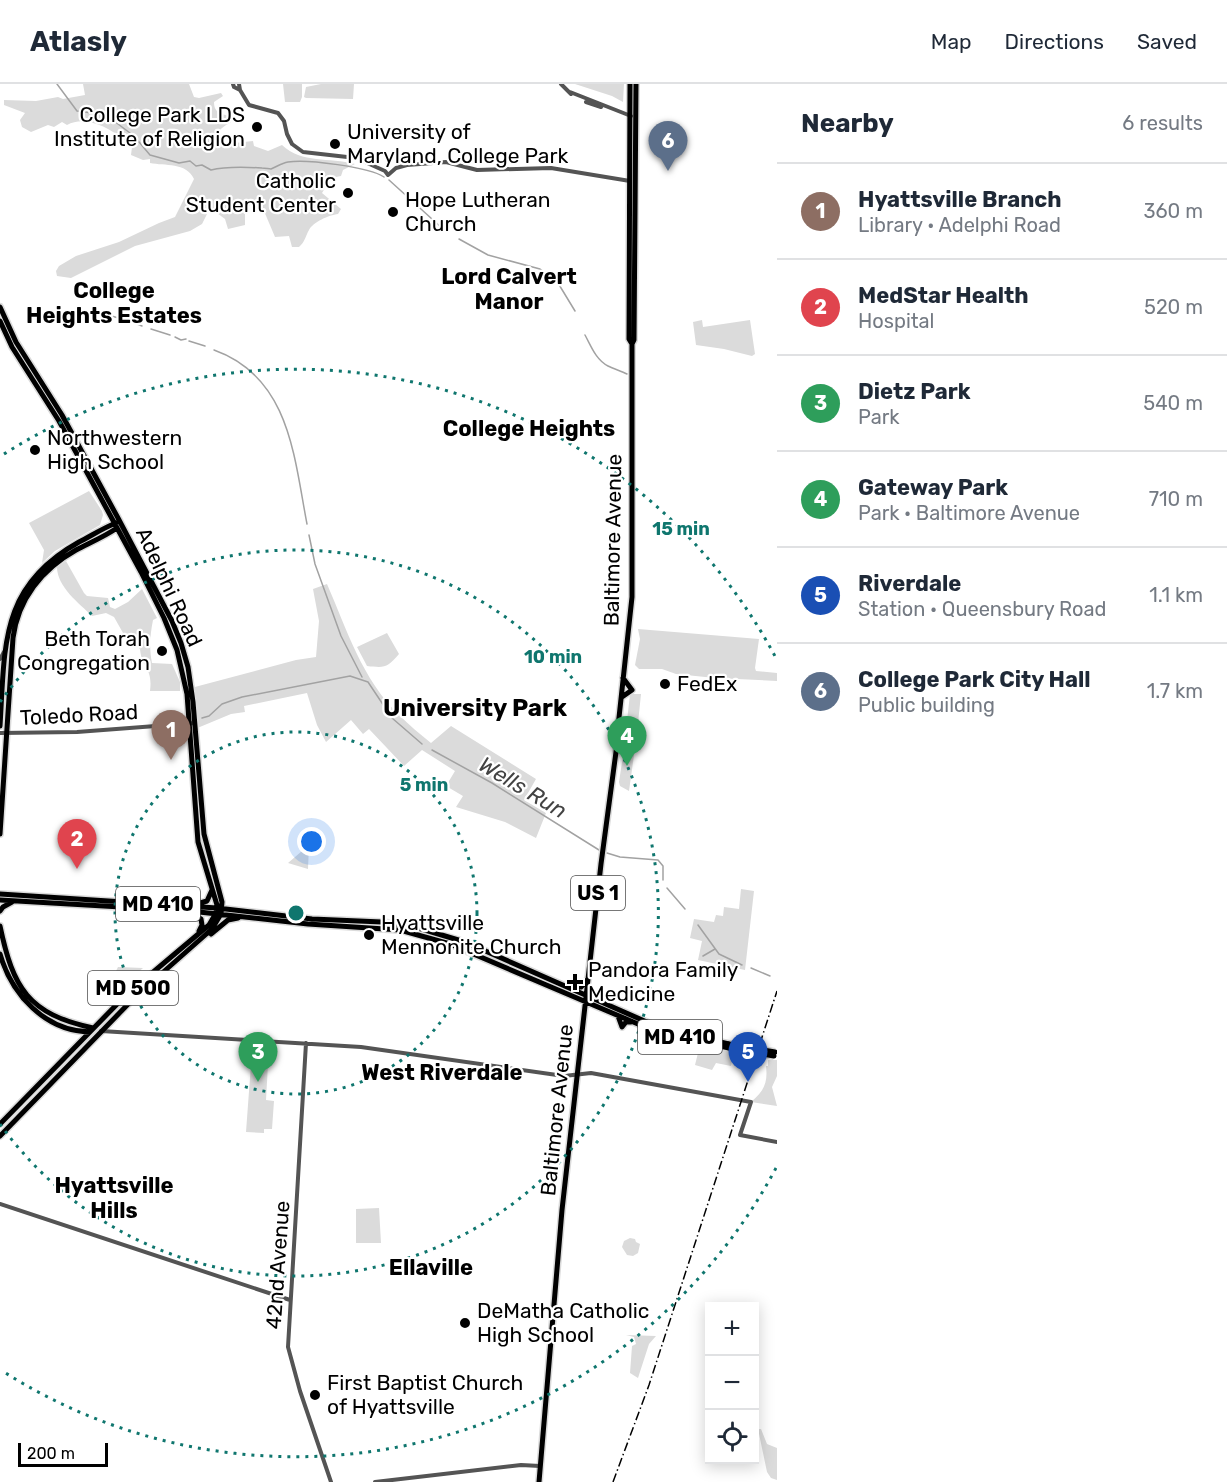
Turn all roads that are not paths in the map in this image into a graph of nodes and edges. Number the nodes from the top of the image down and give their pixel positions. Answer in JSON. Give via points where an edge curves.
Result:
{"nodes":[{"id":1,"x":232,"y":84,"type":"edge"},
{"id":2,"x":239,"y":84,"type":"edge"},
{"id":3,"x":561,"y":84,"type":"edge"},
{"id":4,"x":630,"y":84,"type":"edge"},
{"id":5,"x":636,"y":84,"type":"edge"},
{"id":6,"x":240,"y":90,"type":"junction"},
{"id":7,"x":632,"y":116,"type":"junction"},
{"id":8,"x":632,"y":181,"type":"junction"},
{"id":9,"x":0,"y":307,"type":"edge"},
{"id":10,"x":0,"y":321,"type":"edge"},
{"id":11,"x":108,"y":513,"type":"junction"},
{"id":12,"x":117,"y":525,"type":"junction"},
{"id":13,"x":101,"y":531,"type":"junction"},
{"id":14,"x":5,"y":648,"type":"junction"},
{"id":15,"x":0,"y":659,"type":"edge"},
{"id":16,"x":2,"y":669,"type":"edge"},
{"id":17,"x":10,"y":669,"type":"junction"},
{"id":18,"x":623,"y":678,"type":"junction"},
{"id":19,"x":1,"y":683,"type":"edge"},
{"id":20,"x":622,"y":697,"type":"junction"},
{"id":21,"x":192,"y":723,"type":"junction"},
{"id":22,"x":0,"y":726,"type":"edge"},
{"id":23,"x":618,"y":726,"type":"junction"},
{"id":24,"x":3,"y":733,"type":"edge"},
{"id":25,"x":638,"y":738,"type":"dead end"},
{"id":26,"x":0,"y":834,"type":"edge"},
{"id":27,"x":212,"y":888,"type":"junction"},
{"id":28,"x":0,"y":894,"type":"edge"},
{"id":29,"x":0,"y":900,"type":"edge"},
{"id":30,"x":16,"y":901,"type":"junction"},
{"id":31,"x":145,"y":903,"type":"junction"},
{"id":32,"x":163,"y":904,"type":"junction"},
{"id":33,"x":110,"y":907,"type":"junction"},
{"id":34,"x":155,"y":910,"type":"junction"},
{"id":35,"x":0,"y":911,"type":"edge"},
{"id":36,"x":219,"y":911,"type":"junction"},
{"id":37,"x":258,"y":918,"type":"junction"},
{"id":38,"x":0,"y":926,"type":"edge"},
{"id":39,"x":199,"y":941,"type":"junction"},
{"id":40,"x":181,"y":948,"type":"junction"},
{"id":41,"x":0,"y":954,"type":"edge"},
{"id":42,"x":588,"y":977,"type":"junction"},
{"id":43,"x":565,"y":986,"type":"junction"},
{"id":44,"x":586,"y":998,"type":"junction"},
{"id":45,"x":602,"y":1008,"type":"junction"},
{"id":46,"x":48,"y":1013,"type":"junction"},
{"id":47,"x":584,"y":1017,"type":"junction"},
{"id":48,"x":52,"y":1022,"type":"junction"},
{"id":49,"x":74,"y":1030,"type":"junction"},
{"id":50,"x":91,"y":1030,"type":"junction"},
{"id":51,"x":100,"y":1031,"type":"junction"},
{"id":52,"x":78,"y":1043,"type":"junction"},
{"id":53,"x":306,"y":1043,"type":"junction"},
{"id":54,"x":729,"y":1046,"type":"junction"},
{"id":55,"x":776,"y":1054,"type":"edge"},
{"id":56,"x":578,"y":1074,"type":"junction"},
{"id":57,"x":42,"y":1080,"type":"junction"},
{"id":58,"x":38,"y":1095,"type":"junction"},
{"id":59,"x":0,"y":1124,"type":"edge"},
{"id":60,"x":0,"y":1136,"type":"edge"},
{"id":61,"x":777,"y":1142,"type":"edge"},
{"id":62,"x":0,"y":1204,"type":"edge"},
{"id":63,"x":290,"y":1300,"type":"junction"},
{"id":64,"x":540,"y":1466,"type":"junction"},
{"id":65,"x":331,"y":1482,"type":"edge"},
{"id":66,"x":375,"y":1482,"type":"edge"},
{"id":67,"x":538,"y":1482,"type":"edge"}],
"edges":[{"from":1,"to":6,"type":"street"},
{"from":2,"to":6,"type":"street"},
{"from":3,"to":7,"type":"street","via":[[570,92]]},
{"from":4,"to":7,"type":"main road","name":"Baltimore Avenue","number":"US 1"},
{"from":5,"to":7,"type":"main road","name":"Baltimore Avenue","number":"US 1"},
{"from":6,"to":8,"type":"street","via":[[249,105],[278,113],[290,140],[299,149],[356,158],[388,175],[407,165],[446,162],[477,170],[551,168]]},
{"from":7,"to":8,"type":"main road","name":"Baltimore Avenue","number":"US 1"},
{"from":8,"to":18,"type":"main road","name":"Baltimore Avenue","number":"US 1","via":[[632,597]]},
{"from":9,"to":12,"type":"main road","name":"Adelphi Road","via":[[18,347],[62,415]]},
{"from":10,"to":11,"type":"main road","name":"Adelphi Road"},
{"from":11,"to":12,"type":"main road","name":"Adelphi Road"},
{"from":11,"to":13,"type":"main road"},
{"from":12,"to":13,"type":"main road"},
{"from":12,"to":17,"type":"main road","via":[[59,560],[32,588],[17,617]]},
{"from":12,"to":21,"type":"main road","name":"Adelphi Road","via":[[181,643],[190,680]]},
{"from":13,"to":14,"type":"main road","via":[[54,556],[30,579],[13,609]]},
{"from":14,"to":15,"type":"street"},
{"from":14,"to":16,"type":"main road"},
{"from":16,"to":17,"type":"street"},
{"from":16,"to":19,"type":"main road"},
{"from":17,"to":24,"type":"main road"},
{"from":18,"to":20,"type":"main road","name":"Baltimore Avenue","number":"US 1"},
{"from":18,"to":20,"type":"main road","via":[[632,690]]},
{"from":19,"to":22,"type":"main road"},
{"from":20,"to":23,"type":"main road","name":"Baltimore Avenue","number":"US 1"},
{"from":21,"to":24,"type":"street","name":"Toledo Road"},
{"from":21,"to":27,"type":"main road","name":"Adelphi Road","via":[[197,833]]},
{"from":21,"to":36,"type":"main road","name":"Adelphi Road","via":[[204,834]]},
{"from":23,"to":25,"type":"main road","via":[[625,735]]},
{"from":23,"to":42,"type":"main road","name":"Baltimore Avenue","number":"US 1"},
{"from":24,"to":26,"type":"main road"},
{"from":27,"to":32,"type":"main road","via":[[203,903]]},
{"from":27,"to":36,"type":"main road","name":"Adelphi Road"},
{"from":28,"to":31,"type":"main road","number":"MD 410"},
{"from":29,"to":30,"type":"main road","number":"MD 410"},
{"from":30,"to":33,"type":"main road","number":"MD 410"},
{"from":30,"to":35,"type":"main road"},
{"from":31,"to":32,"type":"main road","number":"MD 410"},
{"from":31,"to":33,"type":"main road"},
{"from":32,"to":36,"type":"main road","number":"MD 410"},
{"from":33,"to":34,"type":"main road","number":"MD 410"},
{"from":34,"to":36,"type":"main road","number":"MD 410"},
{"from":34,"to":40,"type":"main road","via":[[197,915],[201,919],[200,930]]},
{"from":36,"to":37,"type":"main road","number":"MD 410"},
{"from":36,"to":39,"type":"main road","number":"MD 500","via":[[215,926]]},
{"from":36,"to":40,"type":"main road","number":"MD 500"},
{"from":36,"to":43,"type":"main road","number":"MD 410","via":[[423,928]]},
{"from":37,"to":39,"type":"main road","via":[[231,918]]},
{"from":37,"to":44,"type":"main road","number":"MD 410","via":[[415,933]]},
{"from":38,"to":46,"type":"main road","via":[[9,965],[18,983]]},
{"from":39,"to":51,"type":"main road","number":"MD 500"},
{"from":40,"to":50,"type":"main road","number":"MD 500"},
{"from":41,"to":48,"type":"main road","via":[[16,991]]},
{"from":42,"to":43,"type":"main road","via":[[580,987]]},
{"from":42,"to":44,"type":"main road","name":"Baltimore Avenue","number":"US 1"},
{"from":43,"to":44,"type":"main road","number":"MD 410"},
{"from":44,"to":45,"type":"main road","number":"MD 410"},
{"from":44,"to":47,"type":"main road","name":"Baltimore Avenue","number":"US 1"},
{"from":44,"to":54,"type":"main road","number":"MD 410","via":[[659,1026]]},
{"from":45,"to":47,"type":"main road","via":[[592,1009]]},
{"from":45,"to":54,"type":"main road","number":"MD 410","via":[[618,1015],[622,1027],[633,1022],[693,1041]]},
{"from":46,"to":48,"type":"main road"},
{"from":46,"to":50,"type":"main road"},
{"from":47,"to":56,"type":"main road","name":"Baltimore Avenue","number":"US 1"},
{"from":48,"to":49,"type":"main road"},
{"from":49,"to":50,"type":"main road"},
{"from":49,"to":52,"type":"main road"},
{"from":50,"to":51,"type":"main road"},
{"from":50,"to":52,"type":"main road","number":"MD 500"},
{"from":51,"to":53,"type":"street"},
{"from":51,"to":58,"type":"main road","number":"MD 500"},
{"from":52,"to":57,"type":"main road","number":"MD 500"},
{"from":53,"to":56,"type":"street","via":[[371,1048],[564,1076]]},
{"from":53,"to":63,"type":"street","name":"42nd Avenue"},
{"from":54,"to":55,"type":"main road","number":"MD 410","bridge":true},
{"from":56,"to":61,"type":"street","via":[[591,1073],[751,1102],[740,1135]]},
{"from":56,"to":64,"type":"main road","name":"Baltimore Avenue","number":"US 1"},
{"from":57,"to":58,"type":"main road"},
{"from":57,"to":59,"type":"main road","number":"MD 500"},
{"from":58,"to":60,"type":"main road","number":"MD 500"},
{"from":62,"to":63,"type":"street"},
{"from":63,"to":65,"type":"street","name":"42nd Avenue","via":[[288,1347]]},
{"from":64,"to":66,"type":"street"},
{"from":64,"to":67,"type":"main road","name":"Baltimore Avenue","number":"US 1"}]}
